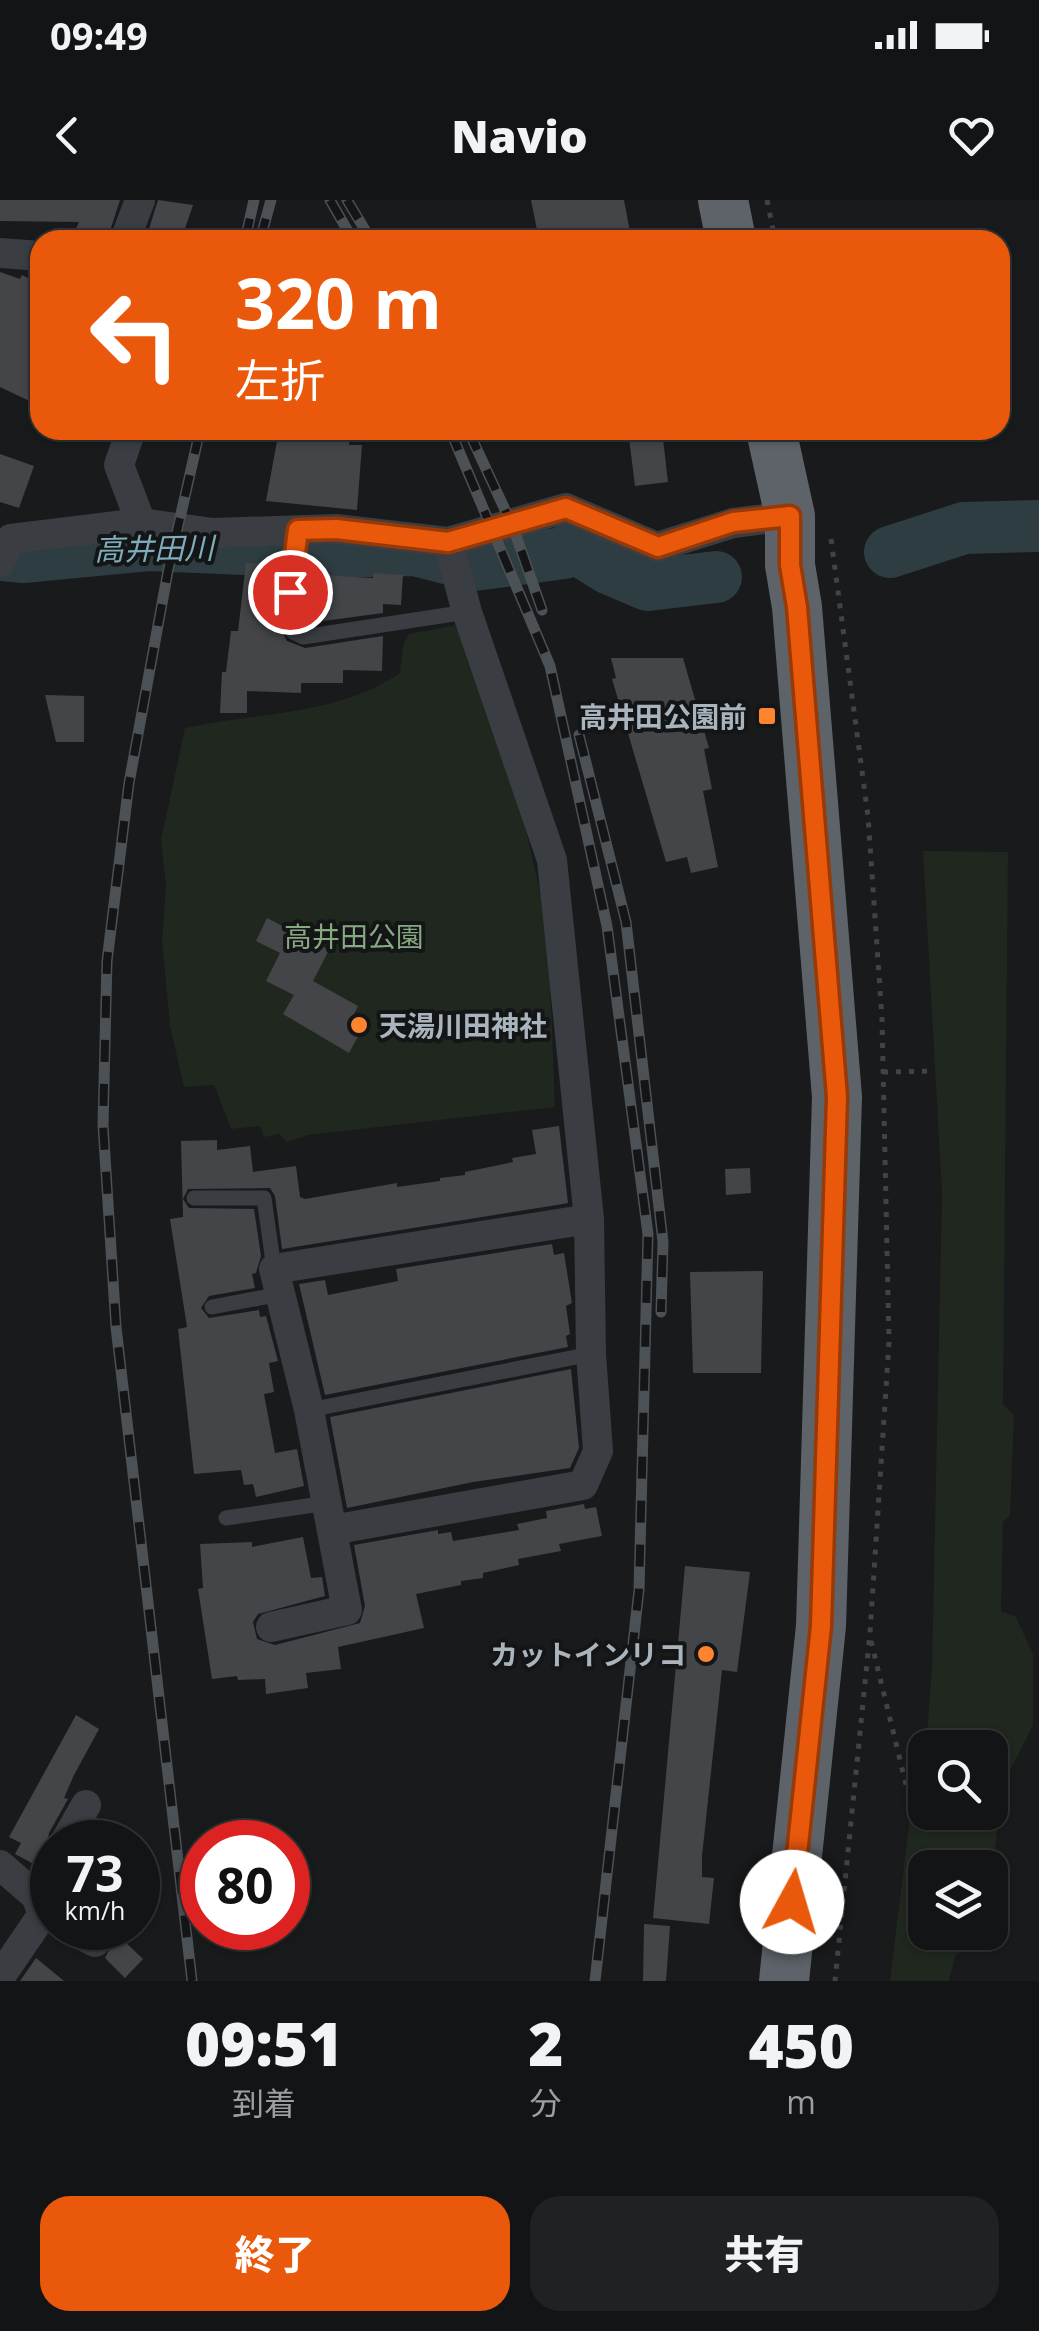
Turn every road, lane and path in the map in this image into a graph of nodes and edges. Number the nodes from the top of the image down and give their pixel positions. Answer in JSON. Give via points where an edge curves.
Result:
{"nodes":[{"id":1,"x":140,"y":200,"type":"edge"},
{"id":2,"x":722,"y":200,"type":"edge"},
{"id":3,"x":768,"y":200,"type":"edge"},
{"id":4,"x":130,"y":230,"type":"edge"},
{"id":5,"x":729,"y":230,"type":"edge"},
{"id":6,"x":773,"y":230,"type":"edge"},
{"id":7,"x":0,"y":253,"type":"edge"},
{"id":8,"x":30,"y":255,"type":"edge"},
{"id":9,"x":128,"y":440,"type":"edge"},
{"id":10,"x":774,"y":440,"type":"edge"},
{"id":11,"x":790,"y":516,"type":"junction"},
{"id":12,"x":140,"y":523,"type":"junction"},
{"id":13,"x":298,"y":530,"type":"junction"},
{"id":14,"x":448,"y":543,"type":"junction"},
{"id":15,"x":5,"y":546,"type":"edge"},
{"id":16,"x":467,"y":610,"type":"junction"},
{"id":17,"x":935,"y":1071,"type":"dead end"},
{"id":18,"x":883,"y":1072,"type":"dead end"},
{"id":19,"x":194,"y":1198,"type":"dead end"},
{"id":20,"x":589,"y":1219,"type":"junction"},
{"id":21,"x":278,"y":1281,"type":"junction"},
{"id":22,"x":212,"y":1307,"type":"dead end"},
{"id":23,"x":591,"y":1354,"type":"junction"},
{"id":24,"x":309,"y":1410,"type":"junction"},
{"id":25,"x":330,"y":1517,"type":"junction"},
{"id":26,"x":226,"y":1518,"type":"dead end"},
{"id":27,"x":272,"y":1627,"type":"dead end"},
{"id":28,"x":870,"y":1633,"type":"dead end"},
{"id":29,"x":908,"y":1792,"type":"edge"},
{"id":30,"x":86,"y":1805,"type":"dead end"},
{"id":31,"x":77,"y":1820,"type":"edge"},
{"id":32,"x":0,"y":1865,"type":"edge"},
{"id":33,"x":30,"y":1893,"type":"edge"},
{"id":34,"x":30,"y":1948,"type":"edge"},
{"id":35,"x":0,"y":1977,"type":"edge"},
{"id":36,"x":784,"y":1981,"type":"edge"}],
"edges":[{"from":1,"to":4,"type":"street"},
{"from":2,"to":5,"type":"highway"},
{"from":3,"to":6,"type":"path"},
{"from":7,"to":8,"type":"street"},
{"from":9,"to":12,"type":"street","via":[[119,466]]},
{"from":10,"to":11,"type":"highway"},
{"from":11,"to":14,"type":"street","via":[[733,522],[658,547],[566,508]]},
{"from":11,"to":36,"type":"highway","via":[[837,1097],[821,1626]]},
{"from":12,"to":13,"type":"street","via":[[213,534]]},
{"from":12,"to":15,"type":"street"},
{"from":13,"to":14,"type":"street"},
{"from":13,"to":16,"type":"lane","via":[[286,618],[303,637]]},
{"from":14,"to":16,"type":"street"},
{"from":16,"to":20,"type":"street","via":[[552,860]]},
{"from":17,"to":18,"type":"path"},
{"from":19,"to":21,"type":"lane","via":[[264,1198]]},
{"from":20,"to":21,"type":"street"},
{"from":20,"to":23,"type":"street"},
{"from":21,"to":22,"type":"lane"},
{"from":21,"to":24,"type":"street"},
{"from":23,"to":24,"type":"lane"},
{"from":23,"to":25,"type":"street","via":[[598,1451],[583,1485]]},
{"from":24,"to":25,"type":"street"},
{"from":25,"to":26,"type":"lane"},
{"from":25,"to":27,"type":"street","via":[[347,1610]]},
{"from":28,"to":29,"type":"path"},
{"from":30,"to":31,"type":"street"},
{"from":32,"to":33,"type":"street"},
{"from":34,"to":35,"type":"street"}]}
